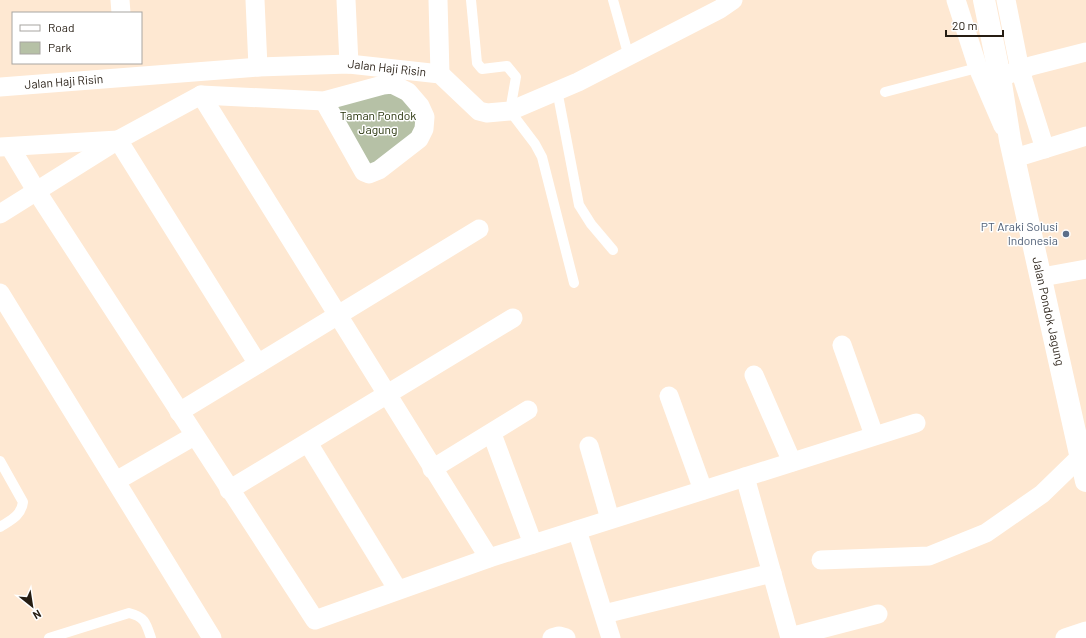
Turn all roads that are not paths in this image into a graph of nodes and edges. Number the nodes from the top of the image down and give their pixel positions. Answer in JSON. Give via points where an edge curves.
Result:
{"nodes":[{"id":1,"x":120,"y":0,"type":"edge"},
{"id":2,"x":255,"y":0,"type":"edge"},
{"id":3,"x":346,"y":0,"type":"edge"},
{"id":4,"x":438,"y":0,"type":"edge"},
{"id":5,"x":471,"y":0,"type":"edge"},
{"id":6,"x":613,"y":0,"type":"edge"},
{"id":7,"x":733,"y":0,"type":"edge"},
{"id":8,"x":956,"y":0,"type":"edge"},
{"id":9,"x":984,"y":0,"type":"edge"},
{"id":10,"x":1006,"y":0,"type":"edge"},
{"id":11,"x":121,"y":12,"type":"edge"},
{"id":12,"x":1086,"y":52,"type":"edge"},
{"id":13,"x":629,"y":57,"type":"junction"},
{"id":14,"x":349,"y":64,"type":"junction"},
{"id":15,"x":258,"y":67,"type":"junction"},
{"id":16,"x":999,"y":70,"type":"junction"},
{"id":17,"x":124,"y":71,"type":"edge"},
{"id":18,"x":440,"y":74,"type":"junction"},
{"id":19,"x":0,"y":87,"type":"edge"},
{"id":20,"x":557,"y":90,"type":"junction"},
{"id":21,"x":885,"y":92,"type":"dead end"},
{"id":22,"x":201,"y":95,"type":"junction"},
{"id":23,"x":324,"y":101,"type":"junction"},
{"id":24,"x":510,"y":111,"type":"junction"},
{"id":25,"x":1086,"y":136,"type":"edge"},
{"id":26,"x":118,"y":140,"type":"junction"},
{"id":27,"x":5,"y":147,"type":"edge"},
{"id":28,"x":1012,"y":149,"type":"junction"},
{"id":29,"x":1045,"y":149,"type":"junction"},
{"id":30,"x":37,"y":192,"type":"junction"},
{"id":31,"x":0,"y":214,"type":"edge"},
{"id":32,"x":479,"y":229,"type":"dead end"},
{"id":33,"x":613,"y":250,"type":"dead end"},
{"id":34,"x":1086,"y":269,"type":"edge"},
{"id":35,"x":1042,"y":277,"type":"junction"},
{"id":36,"x":574,"y":283,"type":"dead end"},
{"id":37,"x":0,"y":293,"type":"edge"},
{"id":38,"x":337,"y":316,"type":"junction"},
{"id":39,"x":513,"y":318,"type":"dead end"},
{"id":40,"x":842,"y":345,"type":"dead end"},
{"id":41,"x":258,"y":364,"type":"junction"},
{"id":42,"x":754,"y":375,"type":"dead end"},
{"id":43,"x":386,"y":395,"type":"junction"},
{"id":44,"x":669,"y":396,"type":"dead end"},
{"id":45,"x":528,"y":410,"type":"dead end"},
{"id":46,"x":179,"y":412,"type":"junction"},
{"id":47,"x":916,"y":423,"type":"dead end"},
{"id":48,"x":492,"y":434,"type":"junction"},
{"id":49,"x":874,"y":435,"type":"junction"},
{"id":50,"x":194,"y":436,"type":"junction"},
{"id":51,"x":308,"y":443,"type":"junction"},
{"id":52,"x":589,"y":446,"type":"dead end"},
{"id":53,"x":1080,"y":457,"type":"junction"},
{"id":54,"x":0,"y":461,"type":"edge"},
{"id":55,"x":792,"y":462,"type":"junction"},
{"id":56,"x":432,"y":469,"type":"junction"},
{"id":57,"x":745,"y":477,"type":"junction"},
{"id":58,"x":116,"y":480,"type":"junction"},
{"id":59,"x":1086,"y":481,"type":"edge"},
{"id":60,"x":229,"y":490,"type":"junction"},
{"id":61,"x":703,"y":490,"type":"junction"},
{"id":62,"x":610,"y":519,"type":"junction"},
{"id":63,"x":0,"y":527,"type":"edge"},
{"id":64,"x":577,"y":530,"type":"junction"},
{"id":65,"x":533,"y":544,"type":"junction"},
{"id":66,"x":488,"y":558,"type":"junction"},
{"id":67,"x":821,"y":560,"type":"dead end"},
{"id":68,"x":772,"y":573,"type":"junction"},
{"id":69,"x":398,"y":590,"type":"junction"},
{"id":70,"x":604,"y":614,"type":"junction"},
{"id":71,"x":878,"y":614,"type":"dead end"},
{"id":72,"x":1086,"y":631,"type":"edge"},
{"id":73,"x":48,"y":638,"type":"edge"},
{"id":74,"x":151,"y":638,"type":"edge"},
{"id":75,"x":212,"y":638,"type":"edge"},
{"id":76,"x":552,"y":638,"type":"edge"},
{"id":77,"x":566,"y":638,"type":"edge"},
{"id":78,"x":611,"y":638,"type":"edge"},
{"id":79,"x":790,"y":638,"type":"edge"},
{"id":80,"x":1065,"y":638,"type":"edge"}],
"edges":[{"from":1,"to":11,"type":"street"},
{"from":2,"to":15,"type":"street"},
{"from":3,"to":14,"type":"street"},
{"from":4,"to":18,"type":"street"},
{"from":5,"to":24,"type":"lane","via":[[477,63],[482,69],[507,66],[516,77]]},
{"from":6,"to":13,"type":"lane"},
{"from":7,"to":13,"type":"street","name":"Jalan Haji Risin"},
{"from":8,"to":16,"type":"street"},
{"from":9,"to":16,"type":"street","name":"Jalan Pondok Jagung"},
{"from":10,"to":16,"type":"street"},
{"from":12,"to":16,"type":"street"},
{"from":13,"to":20,"type":"street","name":"Jalan Haji Risin"},
{"from":14,"to":15,"type":"street","name":"Jalan Haji Risin"},
{"from":14,"to":18,"type":"street","name":"Jalan Haji Risin"},
{"from":15,"to":17,"type":"street","name":"Jalan Haji Risin"},
{"from":16,"to":21,"type":"lane"},
{"from":16,"to":28,"type":"street","name":"Jalan Pondok Jagung"},
{"from":16,"to":29,"type":"street"},
{"from":17,"to":19,"type":"street","name":"Jalan Haji Risin"},
{"from":18,"to":24,"type":"street","name":"Jalan Haji Risin","via":[[479,111]]},
{"from":20,"to":24,"type":"street","name":"Jalan Haji Risin"},
{"from":20,"to":33,"type":"lane","via":[[579,205]]},
{"from":22,"to":23,"type":"street"},
{"from":22,"to":26,"type":"street"},
{"from":22,"to":38,"type":"street"},
{"from":23,"to":23,"type":"street","via":[[364,172],[369,174],[379,170],[419,139],[424,129],[425,117],[420,106],[408,92],[392,84]]},
{"from":24,"to":36,"type":"lane","via":[[542,157]]},
{"from":25,"to":29,"type":"street"},
{"from":26,"to":27,"type":"street"},
{"from":26,"to":30,"type":"street"},
{"from":26,"to":41,"type":"street"},
{"from":27,"to":30,"type":"street"},
{"from":28,"to":29,"type":"street"},
{"from":28,"to":35,"type":"street","name":"Jalan Pondok Jagung"},
{"from":30,"to":31,"type":"street"},
{"from":30,"to":46,"type":"street"},
{"from":32,"to":38,"type":"street"},
{"from":34,"to":35,"type":"street"},
{"from":35,"to":53,"type":"street","name":"Jalan Pondok Jagung"},
{"from":37,"to":58,"type":"street"},
{"from":38,"to":41,"type":"street"},
{"from":38,"to":43,"type":"street"},
{"from":39,"to":43,"type":"street"},
{"from":40,"to":49,"type":"street"},
{"from":41,"to":46,"type":"street"},
{"from":42,"to":55,"type":"street"},
{"from":43,"to":51,"type":"street"},
{"from":43,"to":56,"type":"street"},
{"from":44,"to":61,"type":"street"},
{"from":45,"to":48,"type":"street"},
{"from":46,"to":50,"type":"street"},
{"from":47,"to":49,"type":"street"},
{"from":48,"to":56,"type":"street"},
{"from":48,"to":65,"type":"street"},
{"from":49,"to":55,"type":"street"},
{"from":50,"to":58,"type":"street"},
{"from":50,"to":60,"type":"street"},
{"from":51,"to":60,"type":"street"},
{"from":51,"to":69,"type":"street"},
{"from":52,"to":62,"type":"street"},
{"from":53,"to":59,"type":"street","name":"Jalan Pondok Jagung"},
{"from":53,"to":67,"type":"street","via":[[1042,494],[986,533],[972,539],[929,556]]},
{"from":54,"to":63,"type":"lane","via":[[24,502],[17,516]]},
{"from":55,"to":57,"type":"street"},
{"from":56,"to":66,"type":"street"},
{"from":57,"to":61,"type":"street"},
{"from":57,"to":68,"type":"street"},
{"from":58,"to":75,"type":"street"},
{"from":60,"to":69,"type":"street","via":[[315,620]]},
{"from":61,"to":62,"type":"street"},
{"from":62,"to":64,"type":"street"},
{"from":64,"to":65,"type":"street"},
{"from":64,"to":70,"type":"street"},
{"from":65,"to":66,"type":"street"},
{"from":66,"to":69,"type":"street"},
{"from":68,"to":70,"type":"street"},
{"from":68,"to":79,"type":"street"},
{"from":70,"to":78,"type":"street"},
{"from":71,"to":79,"type":"street"},
{"from":72,"to":80,"type":"street"},
{"from":73,"to":74,"type":"lane","via":[[129,613],[139,616],[147,624]]},
{"from":76,"to":77,"type":"street"}]}
